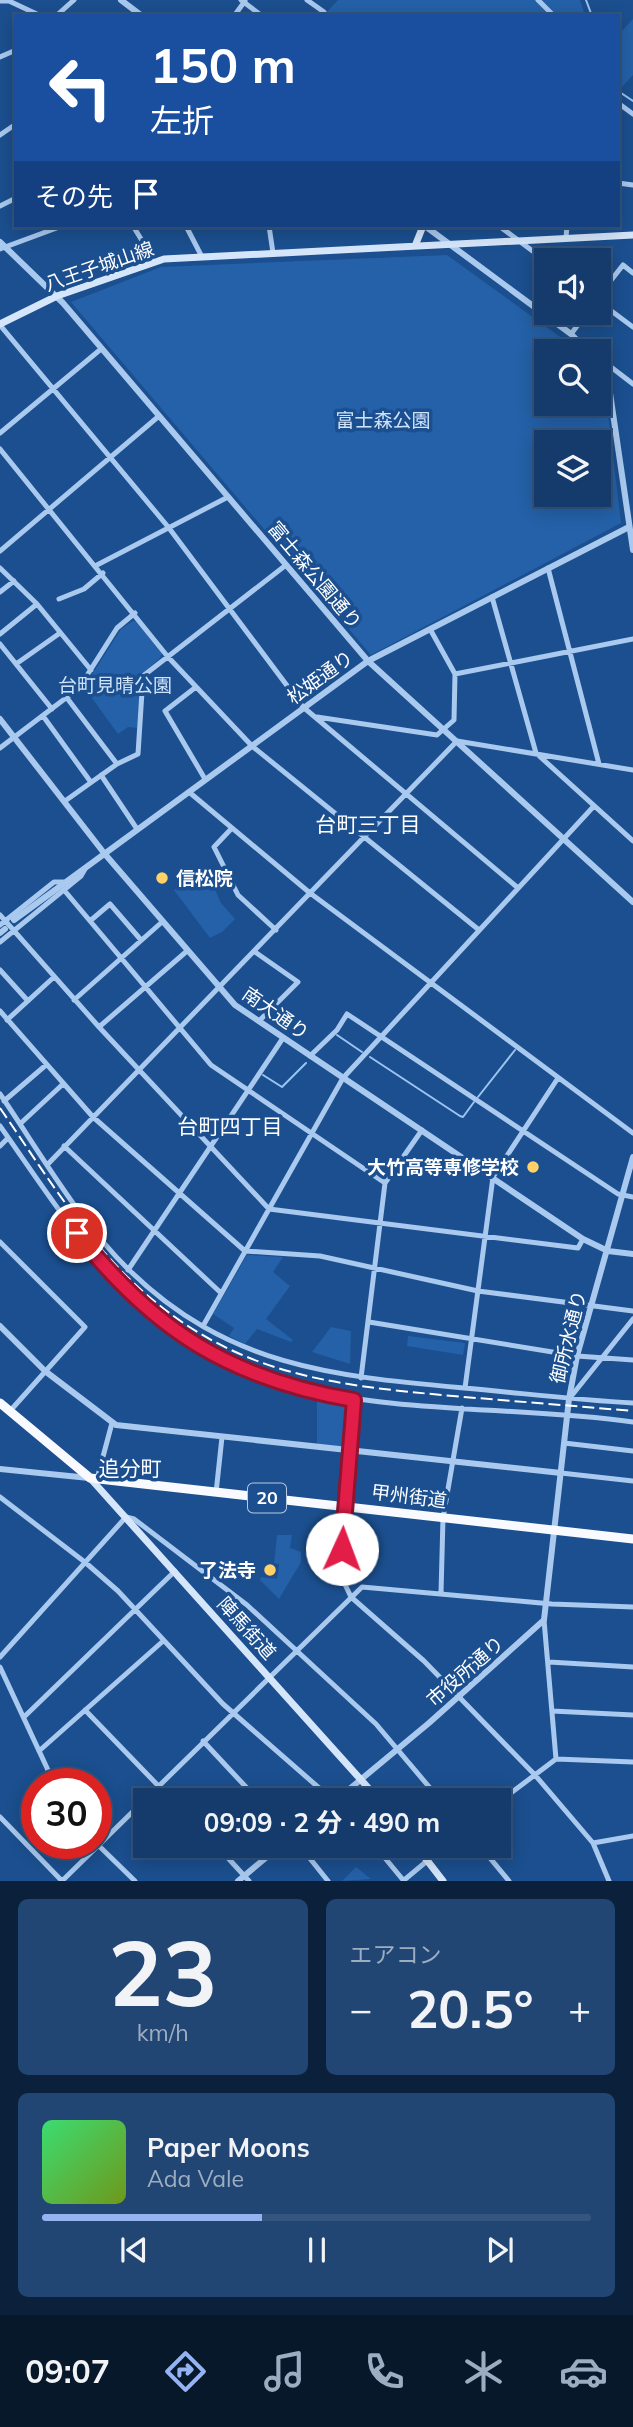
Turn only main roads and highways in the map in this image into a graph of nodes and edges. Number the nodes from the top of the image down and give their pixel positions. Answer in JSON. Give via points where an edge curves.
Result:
{"nodes":[{"id":1,"x":423,"y":228,"type":"edge"},
{"id":2,"x":633,"y":235,"type":"edge"},
{"id":3,"x":415,"y":246,"type":"junction"},
{"id":4,"x":0,"y":324,"type":"edge"},
{"id":5,"x":0,"y":1403,"type":"edge"},
{"id":6,"x":94,"y":1479,"type":"junction"},
{"id":7,"x":633,"y":1539,"type":"edge"},
{"id":8,"x":370,"y":1788,"type":"edge"},
{"id":9,"x":425,"y":1858,"type":"edge"},
{"id":10,"x":443,"y":1881,"type":"edge"}],
"edges":[{"from":1,"to":3,"type":"main road"},
{"from":2,"to":3,"type":"main road","name":"八王子城山線"},
{"from":3,"to":4,"type":"main road","name":"八王子城山線","via":[[155,260],[57,296]]},
{"from":5,"to":6,"type":"highway"},
{"from":6,"to":7,"type":"highway","name":"甲州街道","number":"20"},
{"from":6,"to":8,"type":"main road","name":"陣馬街道"},
{"from":9,"to":10,"type":"main road"}]}
